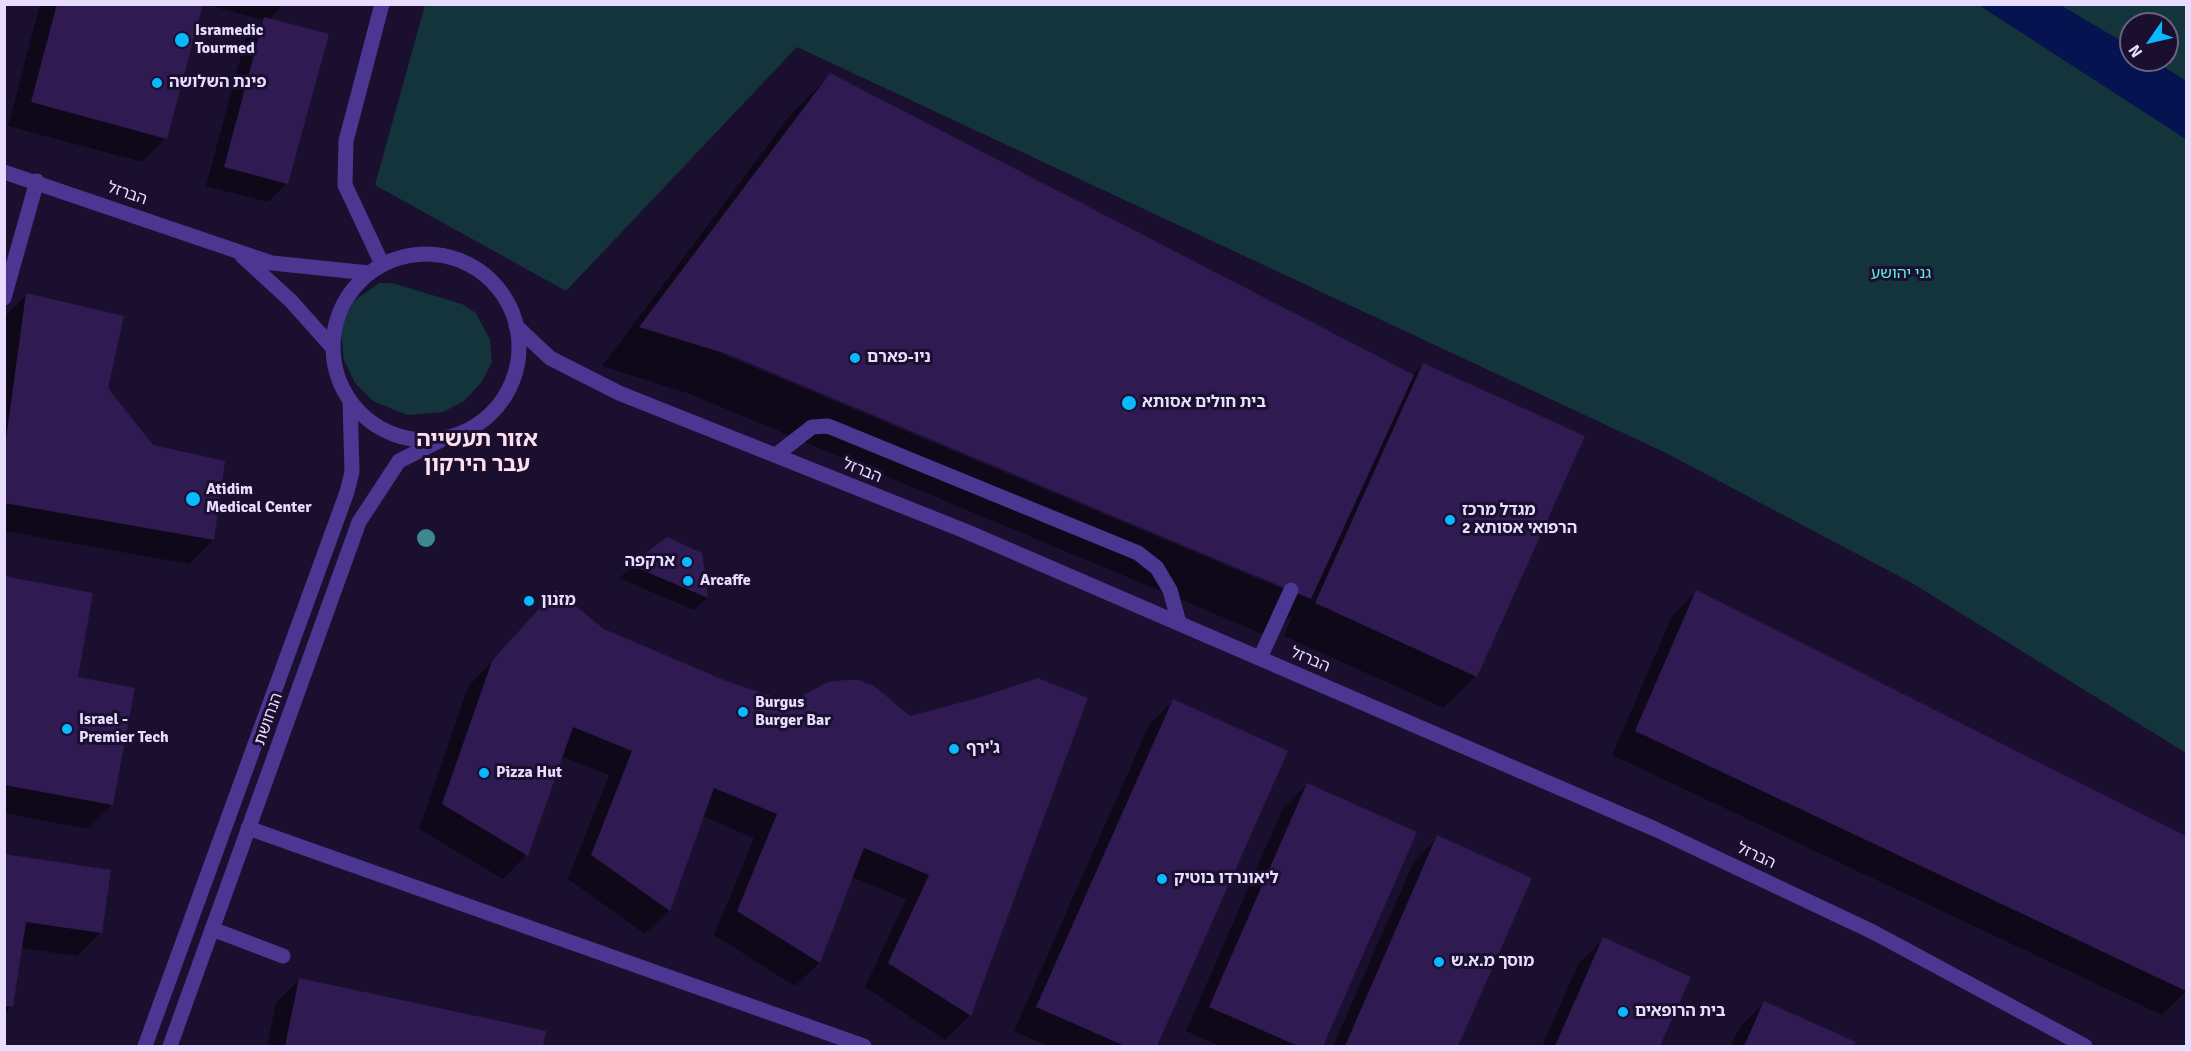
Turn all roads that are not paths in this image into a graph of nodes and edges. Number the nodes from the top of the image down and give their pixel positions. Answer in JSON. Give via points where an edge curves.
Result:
{"nodes":[{"id":1,"x":382,"y":4,"type":"edge"},
{"id":2,"x":4,"y":172,"type":"edge"},
{"id":3,"x":37,"y":182,"type":"junction"},
{"id":4,"x":238,"y":252,"type":"junction"},
{"id":5,"x":376,"y":269,"type":"junction"},
{"id":6,"x":4,"y":298,"type":"edge"},
{"id":7,"x":516,"y":326,"type":"junction"},
{"id":8,"x":333,"y":348,"type":"junction"},
{"id":9,"x":350,"y":400,"type":"junction"},
{"id":10,"x":447,"y":437,"type":"junction"},
{"id":11,"x":776,"y":455,"type":"junction"},
{"id":12,"x":1291,"y":590,"type":"dead end"},
{"id":13,"x":1179,"y":623,"type":"junction"},
{"id":14,"x":1260,"y":658,"type":"junction"},
{"id":15,"x":248,"y":828,"type":"junction"},
{"id":16,"x":212,"y":929,"type":"junction"},
{"id":17,"x":283,"y":956,"type":"dead end"},
{"id":18,"x":145,"y":1047,"type":"edge"},
{"id":19,"x":170,"y":1047,"type":"edge"},
{"id":20,"x":864,"y":1047,"type":"edge"},
{"id":21,"x":2085,"y":1047,"type":"edge"}],
"edges":[{"from":1,"to":5,"type":"street","via":[[346,141],[345,184]]},
{"from":2,"to":3,"type":"street","name":"הברזל"},
{"from":3,"to":4,"type":"street","name":"הברזל"},
{"from":3,"to":6,"type":"street"},
{"from":4,"to":5,"type":"street","name":"הברזל","via":[[272,263]]},
{"from":4,"to":8,"type":"street","name":"הברזל","via":[[291,301]]},
{"from":5,"to":7,"type":"street","via":[[414,254],[463,262],[497,288],[511,309]]},
{"from":5,"to":8,"type":"street","via":[[342,306]]},
{"from":7,"to":10,"type":"street","via":[[516,369],[504,396],[480,422]]},
{"from":7,"to":11,"type":"street","name":"הברזל","via":[[550,358],[580,375]]},
{"from":8,"to":9,"type":"street","via":[[338,376]]},
{"from":9,"to":10,"type":"street","via":[[372,422],[400,436]]},
{"from":9,"to":18,"type":"street","name":"הנחושת","via":[[352,472],[347,492]]},
{"from":10,"to":15,"type":"street","name":"הנחושת","via":[[399,461],[358,522]]},
{"from":11,"to":13,"type":"street","name":"הברזל"},
{"from":11,"to":13,"type":"street","via":[[812,427],[828,426],[1138,553],[1157,568],[1170,590]]},
{"from":12,"to":14,"type":"street"},
{"from":13,"to":14,"type":"street","name":"הברזל"},
{"from":14,"to":21,"type":"street","name":"הברזל","via":[[1655,829],[1873,932]]},
{"from":15,"to":16,"type":"street","name":"הנחושת"},
{"from":15,"to":20,"type":"street"},
{"from":16,"to":17,"type":"street"},
{"from":16,"to":19,"type":"street","name":"הנחושת"}]}
